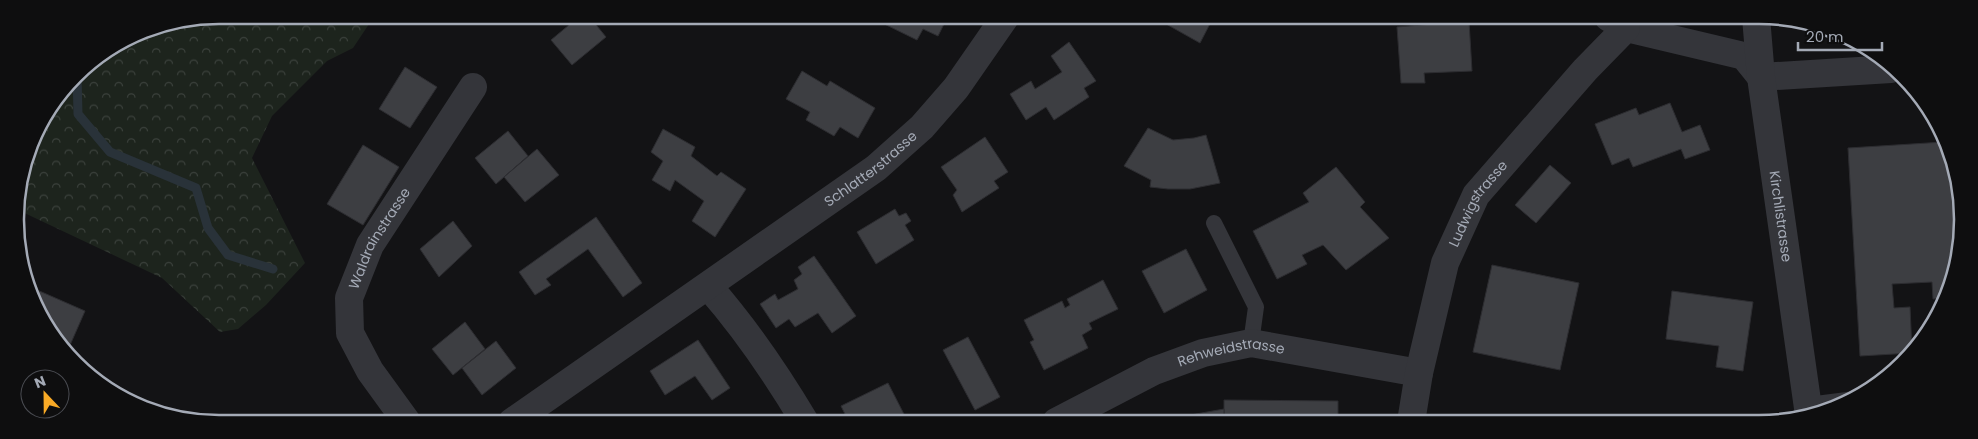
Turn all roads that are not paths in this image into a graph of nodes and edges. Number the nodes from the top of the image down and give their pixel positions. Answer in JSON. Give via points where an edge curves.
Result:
{"nodes":[{"id":1,"x":996,"y":24,"type":"edge"},
{"id":2,"x":1616,"y":24,"type":"edge"},
{"id":3,"x":1624,"y":24,"type":"edge"},
{"id":4,"x":1757,"y":24,"type":"edge"},
{"id":5,"x":1885,"y":69,"type":"edge"},
{"id":6,"x":1761,"y":77,"type":"junction"},
{"id":7,"x":473,"y":88,"type":"dead end"},
{"id":8,"x":1214,"y":223,"type":"dead end"},
{"id":9,"x":709,"y":287,"type":"junction"},
{"id":10,"x":1251,"y":343,"type":"junction"},
{"id":11,"x":1419,"y":373,"type":"junction"},
{"id":12,"x":1809,"y":410,"type":"edge"},
{"id":13,"x":402,"y":415,"type":"edge"},
{"id":14,"x":522,"y":415,"type":"edge"},
{"id":15,"x":801,"y":415,"type":"edge"},
{"id":16,"x":1073,"y":415,"type":"edge"},
{"id":17,"x":1412,"y":415,"type":"edge"}],
"edges":[{"from":1,"to":9,"type":"street","name":"Schlatterstrasse","via":[[956,88],[912,137],[876,168]]},
{"from":2,"to":11,"type":"street","name":"Ludwigstrasse","via":[[1585,70],[1476,195],[1445,263]]},
{"from":3,"to":6,"type":"street","via":[[1744,56]]},
{"from":4,"to":6,"type":"street","name":"Kirchlistrasse"},
{"from":5,"to":6,"type":"street"},
{"from":6,"to":12,"type":"street","name":"Kirchlistrasse"},
{"from":7,"to":13,"type":"street","name":"Waldrainstrasse","via":[[370,244],[349,298],[350,333],[370,371]]},
{"from":8,"to":10,"type":"lane","via":[[1256,307]]},
{"from":9,"to":14,"type":"street","name":"Schlatterstrasse"},
{"from":9,"to":15,"type":"street","via":[[733,316]]},
{"from":10,"to":11,"type":"street","name":"Rehweidstrasse"},
{"from":10,"to":16,"type":"street","name":"Rehweidstrasse","via":[[1203,353],[1154,371]]},
{"from":11,"to":17,"type":"street","name":"Ludwigstrasse"}]}
